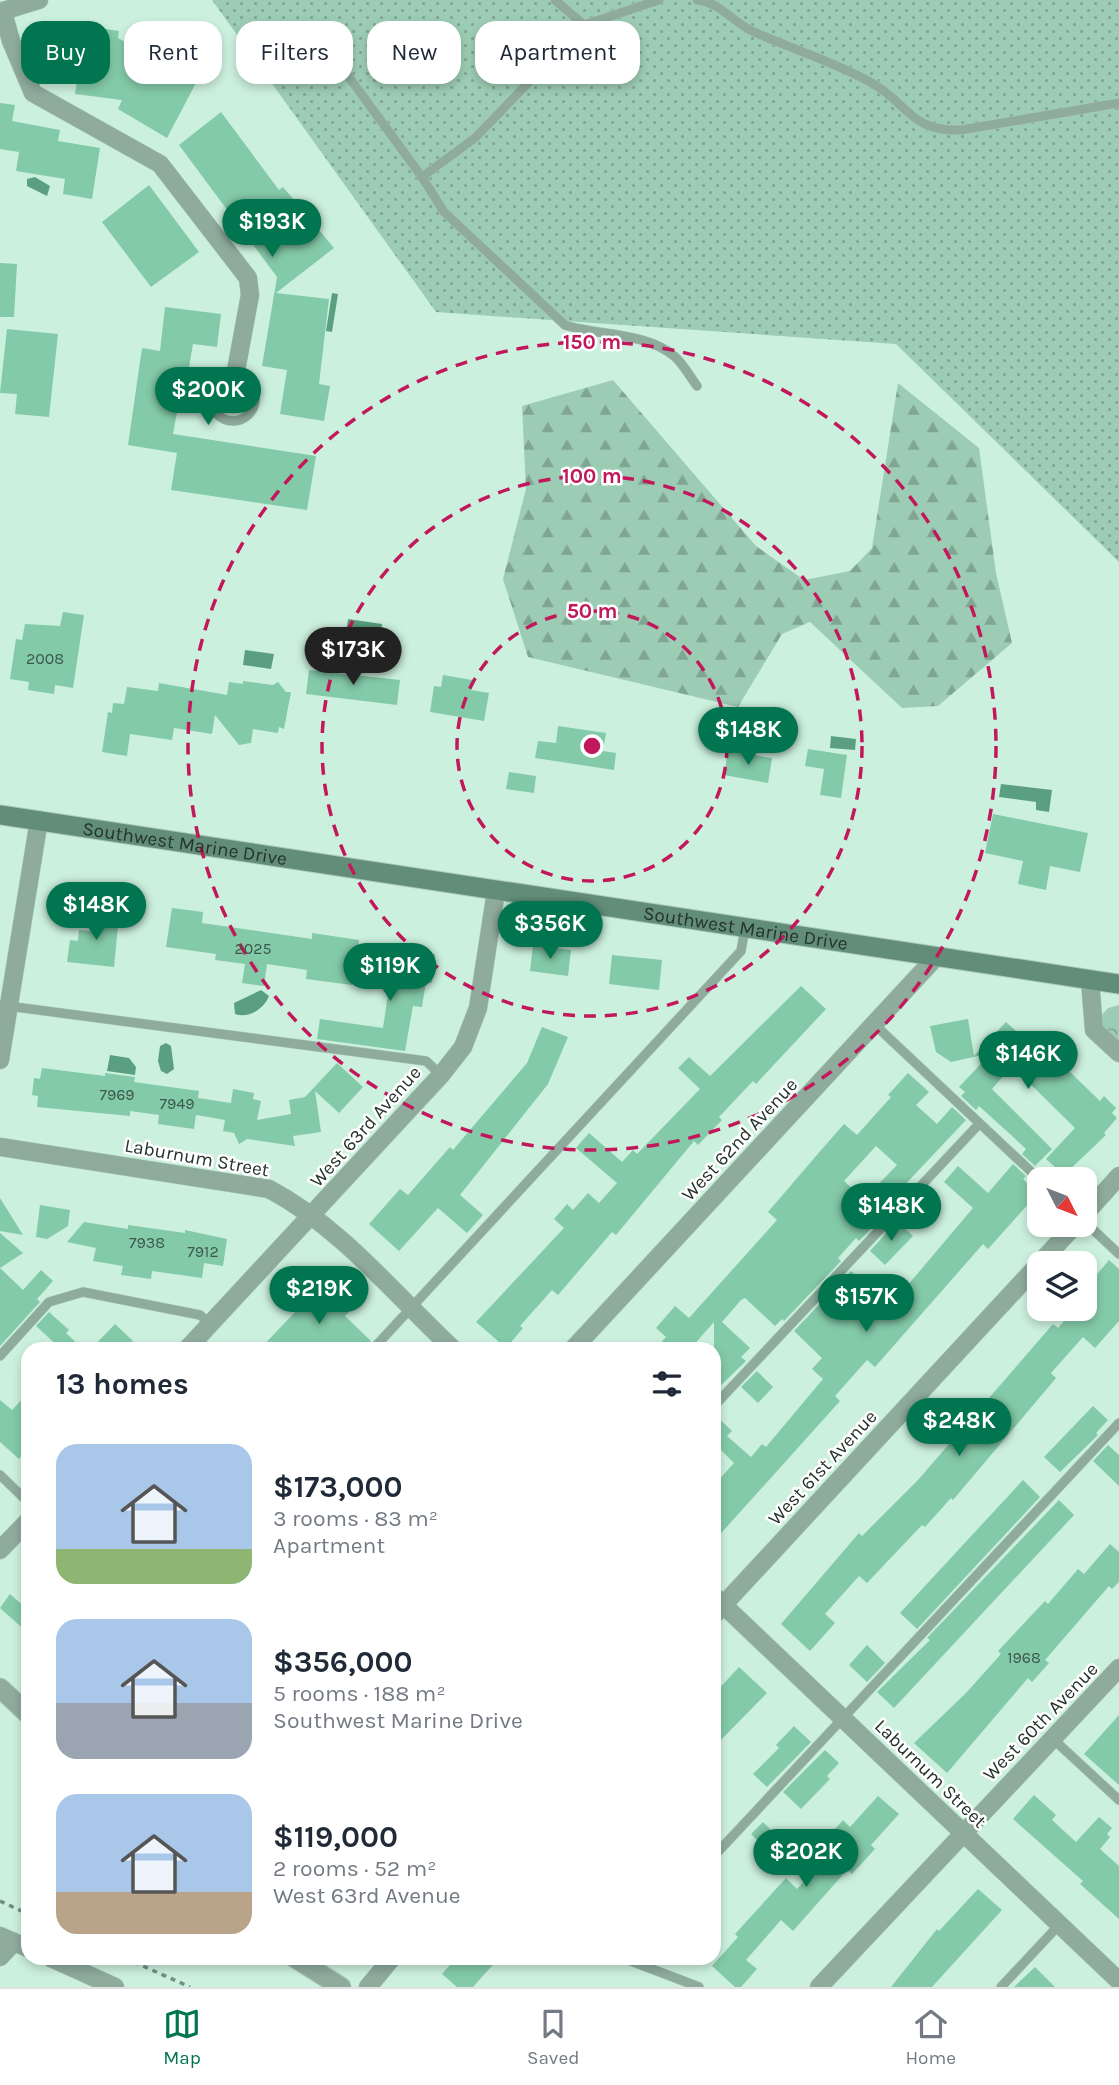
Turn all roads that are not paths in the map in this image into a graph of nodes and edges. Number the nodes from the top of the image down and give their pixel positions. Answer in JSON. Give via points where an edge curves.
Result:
{"nodes":[{"id":1,"x":39,"y":0,"type":"edge"},
{"id":2,"x":555,"y":0,"type":"edge"},
{"id":3,"x":659,"y":0,"type":"edge"},
{"id":4,"x":697,"y":0,"type":"edge"},
{"id":5,"x":1,"y":12,"type":"edge"},
{"id":6,"x":579,"y":21,"type":"edge"},
{"id":7,"x":596,"y":21,"type":"edge"},
{"id":8,"x":353,"y":83,"type":"edge"},
{"id":9,"x":527,"y":84,"type":"edge"},
{"id":10,"x":1119,"y":103,"type":"edge"},
{"id":11,"x":422,"y":177,"type":"junction"},
{"id":12,"x":235,"y":376,"type":"junction"},
{"id":13,"x":697,"y":386,"type":"dead end"},
{"id":14,"x":0,"y":815,"type":"edge"},
{"id":15,"x":39,"y":820,"type":"junction"},
{"id":16,"x":496,"y":891,"type":"junction"},
{"id":17,"x":745,"y":928,"type":"junction"},
{"id":18,"x":936,"y":957,"type":"junction"},
{"id":19,"x":1090,"y":980,"type":"junction"},
{"id":20,"x":1119,"y":984,"type":"edge"},
{"id":21,"x":5,"y":1006,"type":"edge"},
{"id":22,"x":874,"y":1024,"type":"junction"},
{"id":23,"x":1119,"y":1054,"type":"edge"},
{"id":24,"x":0,"y":1060,"type":"edge"},
{"id":25,"x":441,"y":1075,"type":"junction"},
{"id":26,"x":979,"y":1124,"type":"junction"},
{"id":27,"x":0,"y":1147,"type":"edge"},
{"id":28,"x":1027,"y":1168,"type":"edge"},
{"id":29,"x":1119,"y":1176,"type":"edge"},
{"id":30,"x":1097,"y":1201,"type":"edge"},
{"id":31,"x":312,"y":1215,"type":"junction"},
{"id":32,"x":1097,"y":1233,"type":"edge"},
{"id":33,"x":1064,"y":1237,"type":"edge"},
{"id":34,"x":1119,"y":1254,"type":"edge"},
{"id":35,"x":410,"y":1309,"type":"junction"},
{"id":36,"x":211,"y":1324,"type":"junction"},
{"id":37,"x":194,"y":1342,"type":"edge"},
{"id":38,"x":379,"y":1342,"type":"edge"},
{"id":39,"x":445,"y":1342,"type":"edge"},
{"id":40,"x":579,"y":1342,"type":"edge"},
{"id":41,"x":0,"y":1356,"type":"edge"},
{"id":42,"x":721,"y":1399,"type":"edge"},
{"id":43,"x":1119,"y":1423,"type":"edge"},
{"id":44,"x":0,"y":1475,"type":"edge"},
{"id":45,"x":21,"y":1495,"type":"edge"},
{"id":46,"x":21,"y":1528,"type":"edge"},
{"id":47,"x":0,"y":1550,"type":"edge"},
{"id":48,"x":721,"y":1601,"type":"edge"},
{"id":49,"x":721,"y":1609,"type":"edge"},
{"id":50,"x":1119,"y":1668,"type":"edge"},
{"id":51,"x":0,"y":1688,"type":"edge"},
{"id":52,"x":21,"y":1708,"type":"edge"},
{"id":53,"x":842,"y":1717,"type":"junction"},
{"id":54,"x":1052,"y":1738,"type":"junction"},
{"id":55,"x":1119,"y":1800,"type":"edge"},
{"id":56,"x":962,"y":1832,"type":"junction"},
{"id":57,"x":721,"y":1848,"type":"edge"},
{"id":58,"x":1059,"y":1925,"type":"junction"},
{"id":59,"x":14,"y":1942,"type":"edge"},
{"id":60,"x":0,"y":1958,"type":"edge"},
{"id":61,"x":66,"y":1965,"type":"edge"},
{"id":62,"x":306,"y":1965,"type":"edge"},
{"id":63,"x":386,"y":1965,"type":"edge"},
{"id":64,"x":641,"y":1965,"type":"edge"},
{"id":65,"x":1119,"y":1981,"type":"edge"},
{"id":66,"x":115,"y":1987,"type":"edge"},
{"id":67,"x":341,"y":1987,"type":"edge"},
{"id":68,"x":369,"y":1987,"type":"edge"},
{"id":69,"x":699,"y":1987,"type":"edge"},
{"id":70,"x":819,"y":1987,"type":"edge"},
{"id":71,"x":1001,"y":1987,"type":"edge"}],
"edges":[{"from":1,"to":5,"type":"street"},
{"from":2,"to":6,"type":"lane"},
{"from":3,"to":7,"type":"lane"},
{"from":4,"to":10,"type":"lane","via":[[750,30],[873,83],[914,119],[938,131]]},
{"from":5,"to":12,"type":"street","via":[[33,93],[160,164],[248,278],[250,295]]},
{"from":8,"to":11,"type":"lane"},
{"from":9,"to":11,"type":"lane","via":[[475,138]]},
{"from":11,"to":13,"type":"lane","via":[[444,212],[565,325],[588,333],[627,335],[674,355]]},
{"from":12,"to":12,"type":"lane","via":[[221,379],[210,397],[219,416],[233,421],[247,416],[254,404],[253,389]]},
{"from":14,"to":15,"type":"main road","name":"Southwest Marine Drive"},
{"from":15,"to":16,"type":"main road","name":"Southwest Marine Drive"},
{"from":15,"to":21,"type":"street"},
{"from":16,"to":17,"type":"main road","name":"Southwest Marine Drive"},
{"from":16,"to":25,"type":"street","name":"West 63rd Avenue","via":[[478,1007],[463,1047]]},
{"from":17,"to":18,"type":"main road","name":"Southwest Marine Drive"},
{"from":17,"to":35,"type":"lane","via":[[741,951]]},
{"from":18,"to":19,"type":"main road","name":"Southwest Marine Drive"},
{"from":18,"to":22,"type":"street","name":"West 62nd Avenue"},
{"from":19,"to":20,"type":"main road","name":"Southwest Marine Drive"},
{"from":19,"to":23,"type":"street","via":[[1094,1030]]},
{"from":21,"to":24,"type":"street"},
{"from":21,"to":25,"type":"lane","via":[[426,1061]]},
{"from":22,"to":26,"type":"lane"},
{"from":22,"to":40,"type":"street","name":"West 62nd Avenue"},
{"from":25,"to":31,"type":"street","name":"West 63rd Avenue"},
{"from":26,"to":28,"type":"lane"},
{"from":26,"to":42,"type":"lane"},
{"from":27,"to":31,"type":"street","name":"Laburnum Street","via":[[269,1189]]},
{"from":29,"to":30,"type":"street"},
{"from":31,"to":35,"type":"street","name":"Laburnum Street"},
{"from":31,"to":36,"type":"street","name":"West 63rd Avenue"},
{"from":32,"to":34,"type":"lane"},
{"from":33,"to":48,"type":"street","name":"West 61st Avenue"},
{"from":35,"to":38,"type":"lane"},
{"from":35,"to":39,"type":"street","name":"Laburnum Street"},
{"from":36,"to":37,"type":"street","name":"West 63rd Avenue"},
{"from":36,"to":41,"type":"lane","via":[[200,1315],[83,1292],[48,1302]]},
{"from":43,"to":53,"type":"lane"},
{"from":44,"to":45,"type":"lane"},
{"from":46,"to":47,"type":"street"},
{"from":49,"to":53,"type":"street","name":"Laburnum Street"},
{"from":50,"to":54,"type":"street","name":"West 60th Avenue"},
{"from":51,"to":52,"type":"street"},
{"from":53,"to":56,"type":"street","name":"Laburnum Street"},
{"from":53,"to":57,"type":"lane"},
{"from":54,"to":55,"type":"lane"},
{"from":54,"to":56,"type":"street","name":"West 60th Avenue"},
{"from":56,"to":58,"type":"street","name":"Laburnum Street"},
{"from":56,"to":70,"type":"street","name":"West 60th Avenue"},
{"from":58,"to":65,"type":"street","name":"Laburnum Street"},
{"from":58,"to":71,"type":"lane"},
{"from":59,"to":60,"type":"street"},
{"from":61,"to":66,"type":"street"},
{"from":62,"to":67,"type":"street"},
{"from":63,"to":68,"type":"street"},
{"from":64,"to":69,"type":"lane"}]}
